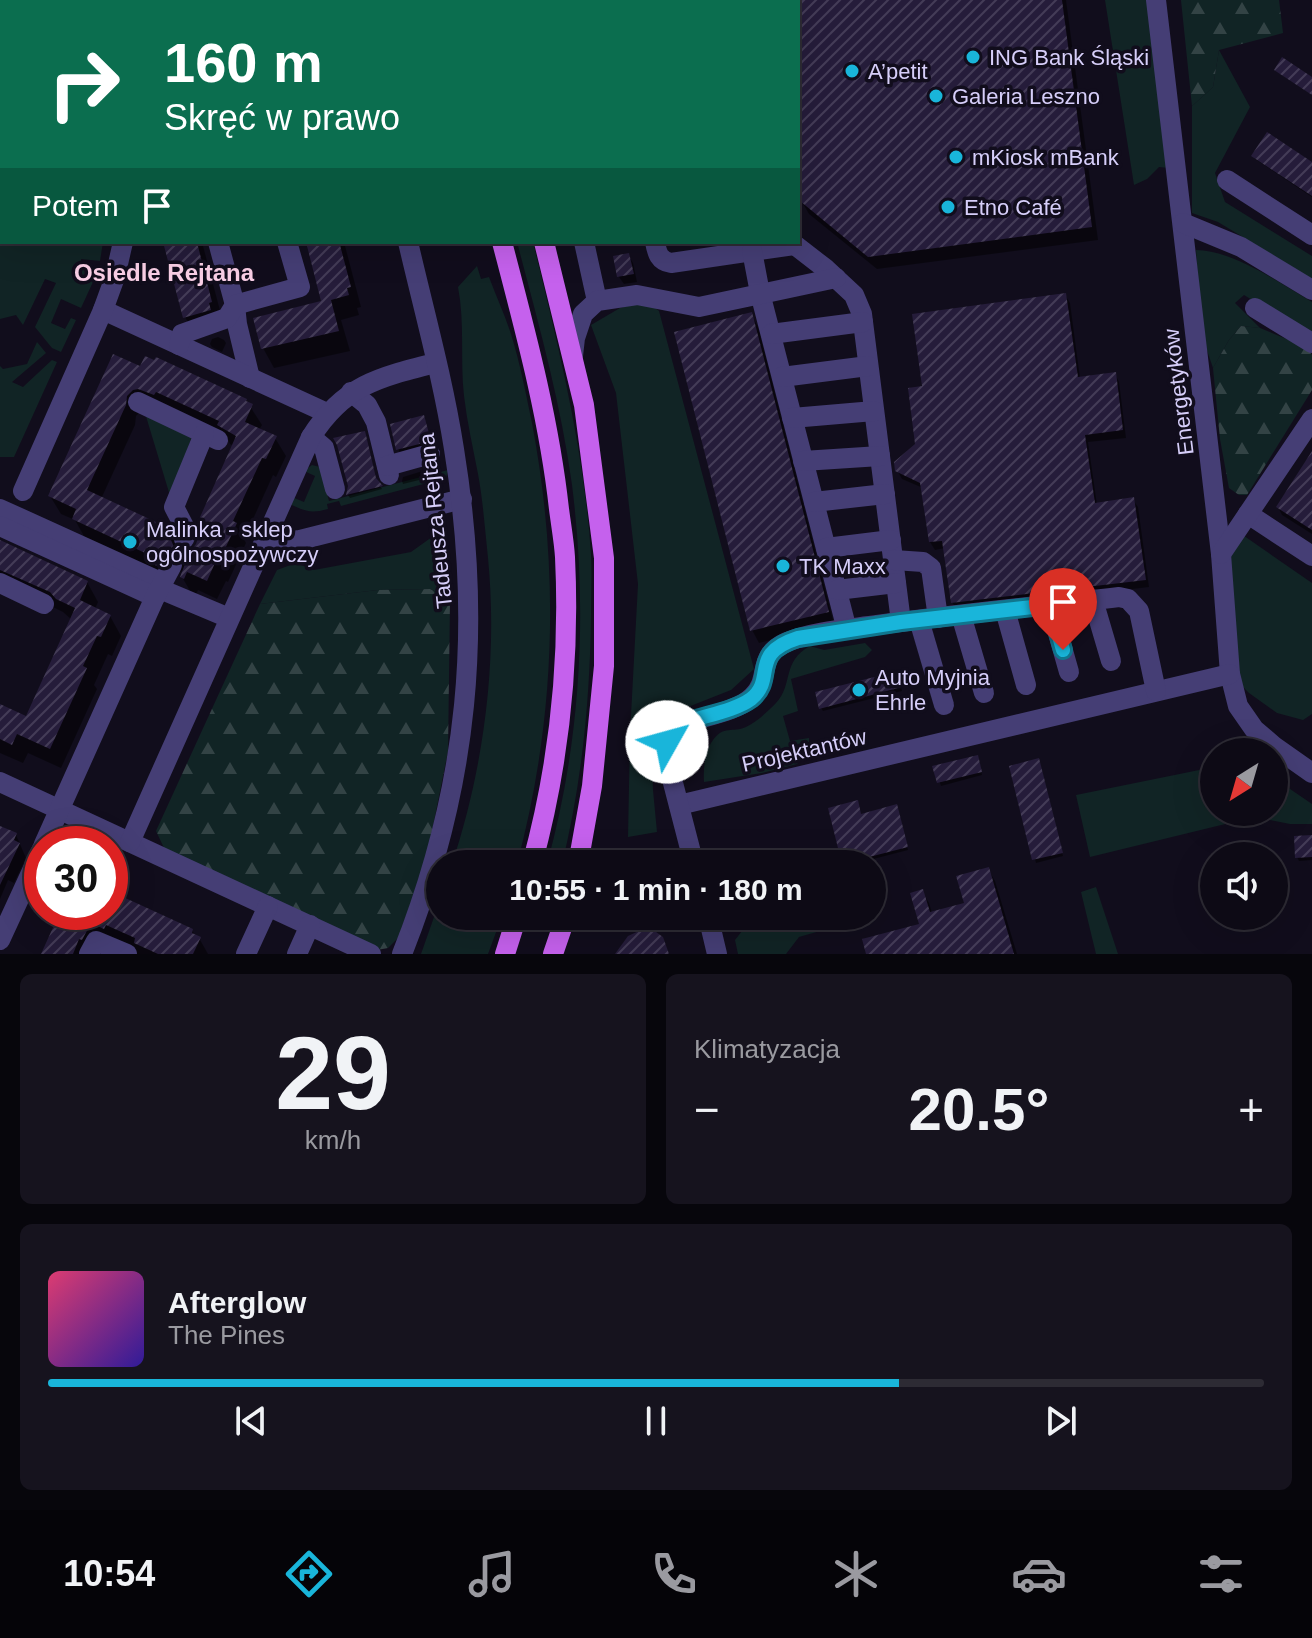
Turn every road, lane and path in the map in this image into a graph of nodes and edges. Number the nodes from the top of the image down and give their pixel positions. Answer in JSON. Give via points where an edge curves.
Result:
{"nodes":[{"id":1,"x":1156,"y":0,"type":"edge"},
{"id":2,"x":1227,"y":180,"type":"dead end"},
{"id":3,"x":1183,"y":223,"type":"junction"},
{"id":4,"x":1312,"y":235,"type":"edge"},
{"id":5,"x":123,"y":244,"type":"edge"},
{"id":6,"x":219,"y":244,"type":"edge"},
{"id":7,"x":288,"y":244,"type":"edge"},
{"id":8,"x":408,"y":244,"type":"edge"},
{"id":9,"x":503,"y":244,"type":"edge"},
{"id":10,"x":545,"y":244,"type":"edge"},
{"id":11,"x":584,"y":244,"type":"edge"},
{"id":12,"x":655,"y":244,"type":"edge"},
{"id":13,"x":788,"y":244,"type":"edge"},
{"id":14,"x":794,"y":244,"type":"edge"},
{"id":15,"x":752,"y":251,"type":"junction"},
{"id":16,"x":836,"y":278,"type":"junction"},
{"id":17,"x":1312,"y":290,"type":"edge"},
{"id":18,"x":760,"y":293,"type":"junction"},
{"id":19,"x":597,"y":301,"type":"junction"},
{"id":20,"x":235,"y":305,"type":"junction"},
{"id":21,"x":1255,"y":308,"type":"dead end"},
{"id":22,"x":103,"y":310,"type":"junction"},
{"id":23,"x":863,"y":322,"type":"junction"},
{"id":24,"x":771,"y":334,"type":"junction"},
{"id":25,"x":1312,"y":343,"type":"edge"},
{"id":26,"x":179,"y":345,"type":"junction"},
{"id":27,"x":573,"y":356,"type":"junction"},
{"id":28,"x":436,"y":363,"type":"junction"},
{"id":29,"x":868,"y":366,"type":"junction"},
{"id":30,"x":387,"y":375,"type":"junction"},
{"id":31,"x":782,"y":377,"type":"junction"},
{"id":32,"x":250,"y":378,"type":"junction"},
{"id":33,"x":351,"y":392,"type":"junction"},
{"id":34,"x":138,"y":402,"type":"dead end"},
{"id":35,"x":874,"y":411,"type":"junction"},
{"id":36,"x":327,"y":413,"type":"junction"},
{"id":37,"x":792,"y":418,"type":"junction"},
{"id":38,"x":1312,"y":419,"type":"edge"},
{"id":39,"x":376,"y":422,"type":"junction"},
{"id":40,"x":311,"y":437,"type":"junction"},
{"id":41,"x":430,"y":454,"type":"dead end"},
{"id":42,"x":880,"y":456,"type":"junction"},
{"id":43,"x":803,"y":461,"type":"junction"},
{"id":44,"x":335,"y":489,"type":"dead end"},
{"id":45,"x":23,"y":491,"type":"dead end"},
{"id":46,"x":885,"y":494,"type":"junction"},
{"id":47,"x":462,"y":499,"type":"junction"},
{"id":48,"x":814,"y":502,"type":"junction"},
{"id":49,"x":0,"y":509,"type":"edge"},
{"id":50,"x":1248,"y":514,"type":"junction"},
{"id":51,"x":0,"y":526,"type":"edge"},
{"id":52,"x":265,"y":537,"type":"junction"},
{"id":53,"x":184,"y":539,"type":"dead end"},
{"id":54,"x":826,"y":548,"type":"junction"},
{"id":55,"x":892,"y":550,"type":"junction"},
{"id":56,"x":1221,"y":554,"type":"junction"},
{"id":57,"x":1312,"y":556,"type":"edge"},
{"id":58,"x":0,"y":583,"type":"edge"},
{"id":59,"x":896,"y":583,"type":"junction"},
{"id":60,"x":160,"y":589,"type":"junction"},
{"id":61,"x":837,"y":590,"type":"junction"},
{"id":62,"x":1093,"y":600,"type":"junction"},
{"id":63,"x":44,"y":604,"type":"dead end"},
{"id":64,"x":1050,"y":605,"type":"junction"},
{"id":65,"x":1005,"y":610,"type":"junction"},
{"id":66,"x":961,"y":615,"type":"junction"},
{"id":67,"x":229,"y":618,"type":"junction"},
{"id":68,"x":919,"y":620,"type":"junction"},
{"id":69,"x":847,"y":630,"type":"junction"},
{"id":70,"x":1111,"y":661,"type":"dead end"},
{"id":71,"x":1069,"y":672,"type":"dead end"},
{"id":72,"x":1230,"y":674,"type":"junction"},
{"id":73,"x":1026,"y":685,"type":"dead end"},
{"id":74,"x":1156,"y":691,"type":"junction"},
{"id":75,"x":984,"y":693,"type":"dead end"},
{"id":76,"x":944,"y":705,"type":"dead end"},
{"id":77,"x":1311,"y":770,"type":"edge"},
{"id":78,"x":0,"y":782,"type":"edge"},
{"id":79,"x":679,"y":805,"type":"junction"},
{"id":80,"x":60,"y":809,"type":"junction"},
{"id":81,"x":52,"y":826,"type":"edge"},
{"id":82,"x":130,"y":842,"type":"junction"},
{"id":83,"x":535,"y":850,"type":"edge"},
{"id":84,"x":581,"y":850,"type":"edge"},
{"id":85,"x":690,"y":850,"type":"edge"},
{"id":86,"x":24,"y":888,"type":"edge"},
{"id":87,"x":268,"y":906,"type":"junction"},
{"id":88,"x":310,"y":925,"type":"junction"},
{"id":89,"x":513,"y":930,"type":"edge"},
{"id":90,"x":561,"y":930,"type":"edge"},
{"id":91,"x":711,"y":930,"type":"edge"},
{"id":92,"x":0,"y":940,"type":"edge"},
{"id":93,"x":89,"y":954,"type":"edge"},
{"id":94,"x":127,"y":954,"type":"edge"},
{"id":95,"x":246,"y":954,"type":"edge"},
{"id":96,"x":297,"y":954,"type":"edge"},
{"id":97,"x":371,"y":954,"type":"edge"},
{"id":98,"x":402,"y":954,"type":"edge"},
{"id":99,"x":505,"y":954,"type":"edge"},
{"id":100,"x":553,"y":954,"type":"edge"},
{"id":101,"x":717,"y":954,"type":"edge"}],
"edges":[{"from":1,"to":3,"type":"street","name":"Energetyków"},
{"from":2,"to":4,"type":"street"},
{"from":3,"to":17,"type":"street","via":[[1241,247]]},
{"from":3,"to":56,"type":"street","name":"Energetyków"},
{"from":5,"to":22,"type":"street"},
{"from":6,"to":20,"type":"street"},
{"from":7,"to":20,"type":"street","via":[[300,287]]},
{"from":8,"to":28,"type":"street","name":"Tadeusza Rejtana"},
{"from":9,"to":83,"type":"main road","via":[[543,405],[565,556],[559,728]]},
{"from":10,"to":27,"type":"main road"},
{"from":11,"to":19,"type":"street"},
{"from":12,"to":15,"type":"street","via":[[661,260],[673,263]]},
{"from":13,"to":15,"type":"street"},
{"from":14,"to":16,"type":"street"},
{"from":15,"to":18,"type":"street"},
{"from":16,"to":18,"type":"street"},
{"from":16,"to":23,"type":"street","via":[[854,295]]},
{"from":18,"to":19,"type":"street","via":[[699,307],[637,295]]},
{"from":18,"to":24,"type":"street"},
{"from":19,"to":27,"type":"street","via":[[583,314]]},
{"from":20,"to":26,"type":"street","via":[[227,318],[182,334]]},
{"from":20,"to":32,"type":"street"},
{"from":21,"to":25,"type":"street"},
{"from":22,"to":26,"type":"street"},
{"from":22,"to":45,"type":"street"},
{"from":23,"to":24,"type":"street"},
{"from":23,"to":29,"type":"street"},
{"from":24,"to":31,"type":"street"},
{"from":26,"to":32,"type":"street"},
{"from":27,"to":84,"type":"main road","via":[[604,558],[604,666]]},
{"from":28,"to":30,"type":"street"},
{"from":28,"to":47,"type":"street","name":"Tadeusza Rejtana"},
{"from":29,"to":31,"type":"street"},
{"from":29,"to":35,"type":"street"},
{"from":30,"to":33,"type":"street"},
{"from":30,"to":39,"type":"street"},
{"from":31,"to":37,"type":"street"},
{"from":32,"to":36,"type":"street"},
{"from":33,"to":36,"type":"street"},
{"from":33,"to":39,"type":"street"},
{"from":34,"to":53,"type":"street","via":[[211,437],[174,507],[187,532]]},
{"from":35,"to":37,"type":"street"},
{"from":35,"to":42,"type":"street"},
{"from":36,"to":40,"type":"street"},
{"from":37,"to":43,"type":"street"},
{"from":38,"to":50,"type":"street"},
{"from":39,"to":41,"type":"street","via":[[388,471]]},
{"from":40,"to":44,"type":"street","via":[[324,448]]},
{"from":40,"to":52,"type":"street"},
{"from":42,"to":43,"type":"street"},
{"from":42,"to":46,"type":"street"},
{"from":43,"to":48,"type":"street"},
{"from":46,"to":48,"type":"street"},
{"from":46,"to":55,"type":"street"},
{"from":47,"to":52,"type":"street","via":[[300,540]]},
{"from":47,"to":98,"type":"street","name":"Tadeusza Rejtana","via":[[470,615],[462,735],[434,863]]},
{"from":48,"to":54,"type":"street"},
{"from":49,"to":60,"type":"street"},
{"from":50,"to":56,"type":"street"},
{"from":50,"to":57,"type":"street"},
{"from":51,"to":60,"type":"street"},
{"from":52,"to":67,"type":"street"},
{"from":54,"to":55,"type":"street"},
{"from":54,"to":61,"type":"street"},
{"from":55,"to":59,"type":"street"},
{"from":55,"to":68,"type":"street","via":[[931,568]]},
{"from":56,"to":72,"type":"street","name":"Energetyków"},
{"from":58,"to":63,"type":"street"},
{"from":59,"to":61,"type":"street"},
{"from":59,"to":68,"type":"street"},
{"from":60,"to":67,"type":"street"},
{"from":60,"to":80,"type":"street"},
{"from":61,"to":69,"type":"street"},
{"from":62,"to":64,"type":"street"},
{"from":62,"to":70,"type":"street"},
{"from":62,"to":74,"type":"street","via":[[1128,599],[1139,611]]},
{"from":64,"to":65,"type":"street"},
{"from":64,"to":71,"type":"street"},
{"from":65,"to":66,"type":"street"},
{"from":65,"to":73,"type":"street"},
{"from":66,"to":68,"type":"street"},
{"from":66,"to":75,"type":"street"},
{"from":67,"to":82,"type":"street"},
{"from":68,"to":69,"type":"street"},
{"from":68,"to":76,"type":"street"},
{"from":69,"to":79,"type":"street","via":[[782,644],[769,657],[754,695],[672,732],[665,752]]},
{"from":72,"to":74,"type":"street","name":"Projektantów"},
{"from":72,"to":77,"type":"street","via":[[1238,706],[1254,729]]},
{"from":74,"to":79,"type":"street","name":"Projektantów"},
{"from":78,"to":80,"type":"street"},
{"from":79,"to":85,"type":"street"},
{"from":80,"to":81,"type":"street"},
{"from":80,"to":82,"type":"street"},
{"from":82,"to":87,"type":"street"},
{"from":86,"to":92,"type":"street"},
{"from":87,"to":88,"type":"street"},
{"from":87,"to":95,"type":"street"},
{"from":88,"to":96,"type":"street"},
{"from":88,"to":97,"type":"street"},
{"from":89,"to":99,"type":"main road"},
{"from":90,"to":100,"type":"main road"},
{"from":91,"to":101,"type":"street"},
{"from":93,"to":94,"type":"street","via":[[96,941]]}]}
